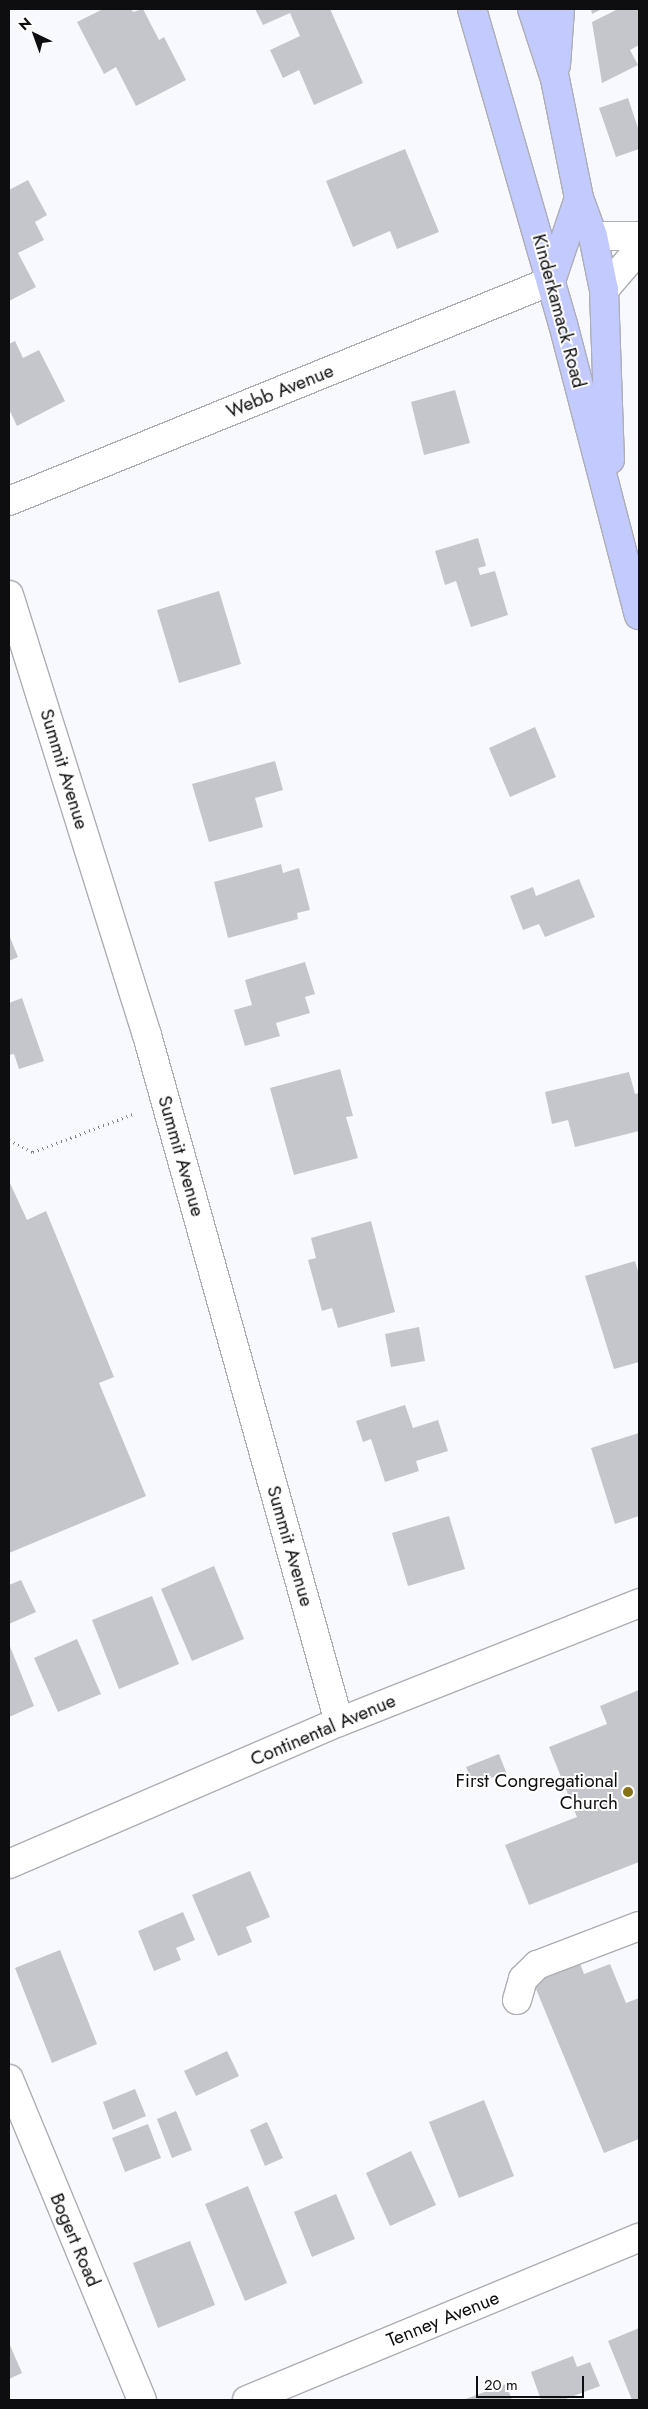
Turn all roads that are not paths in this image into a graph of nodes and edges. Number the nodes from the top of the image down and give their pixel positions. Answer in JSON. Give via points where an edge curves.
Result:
{"nodes":[{"id":1,"x":472,"y":9,"type":"edge"},
{"id":2,"x":532,"y":9,"type":"edge"},
{"id":3,"x":560,"y":9,"type":"edge"},
{"id":4,"x":554,"y":79,"type":"junction"},
{"id":5,"x":579,"y":198,"type":"junction"},
{"id":6,"x":593,"y":236,"type":"junction"},
{"id":7,"x":639,"y":236,"type":"edge"},
{"id":8,"x":639,"y":249,"type":"edge"},
{"id":9,"x":551,"y":281,"type":"junction"},
{"id":10,"x":604,"y":290,"type":"junction"},
{"id":11,"x":9,"y":501,"type":"edge"},
{"id":12,"x":612,"y":508,"type":"junction"},
{"id":13,"x":9,"y":595,"type":"edge"},
{"id":14,"x":639,"y":614,"type":"edge"},
{"id":15,"x":639,"y":1603,"type":"edge"},
{"id":16,"x":340,"y":1722,"type":"junction"},
{"id":17,"x":9,"y":1864,"type":"edge"},
{"id":18,"x":639,"y":1926,"type":"edge"},
{"id":19,"x":517,"y":2000,"type":"dead end"},
{"id":20,"x":9,"y":2079,"type":"edge"},
{"id":21,"x":639,"y":2238,"type":"edge"},
{"id":22,"x":142,"y":2400,"type":"edge"},
{"id":23,"x":247,"y":2400,"type":"edge"}],
"edges":[{"from":1,"to":9,"type":"main road","name":"Kinderkamack Road"},
{"from":2,"to":4,"type":"main road"},
{"from":3,"to":4,"type":"main road"},
{"from":4,"to":5,"type":"main road"},
{"from":5,"to":6,"type":"main road"},
{"from":5,"to":9,"type":"main road"},
{"from":6,"to":7,"type":"street"},
{"from":6,"to":10,"type":"main road"},
{"from":8,"to":10,"type":"street"},
{"from":9,"to":11,"type":"street","name":"Webb Avenue"},
{"from":9,"to":12,"type":"main road","name":"Kinderkamack Road"},
{"from":10,"to":12,"type":"main road"},
{"from":12,"to":14,"type":"main road","name":"Kinderkamack Road"},
{"from":13,"to":16,"type":"street","name":"Summit Avenue","via":[[147,1034]]},
{"from":15,"to":16,"type":"street","name":"Continental Avenue"},
{"from":16,"to":17,"type":"street","name":"Continental Avenue"},
{"from":18,"to":19,"type":"street","via":[[529,1970]]},
{"from":20,"to":22,"type":"street","name":"Bogert Road"},
{"from":21,"to":23,"type":"street","name":"Tenney Avenue"}]}
